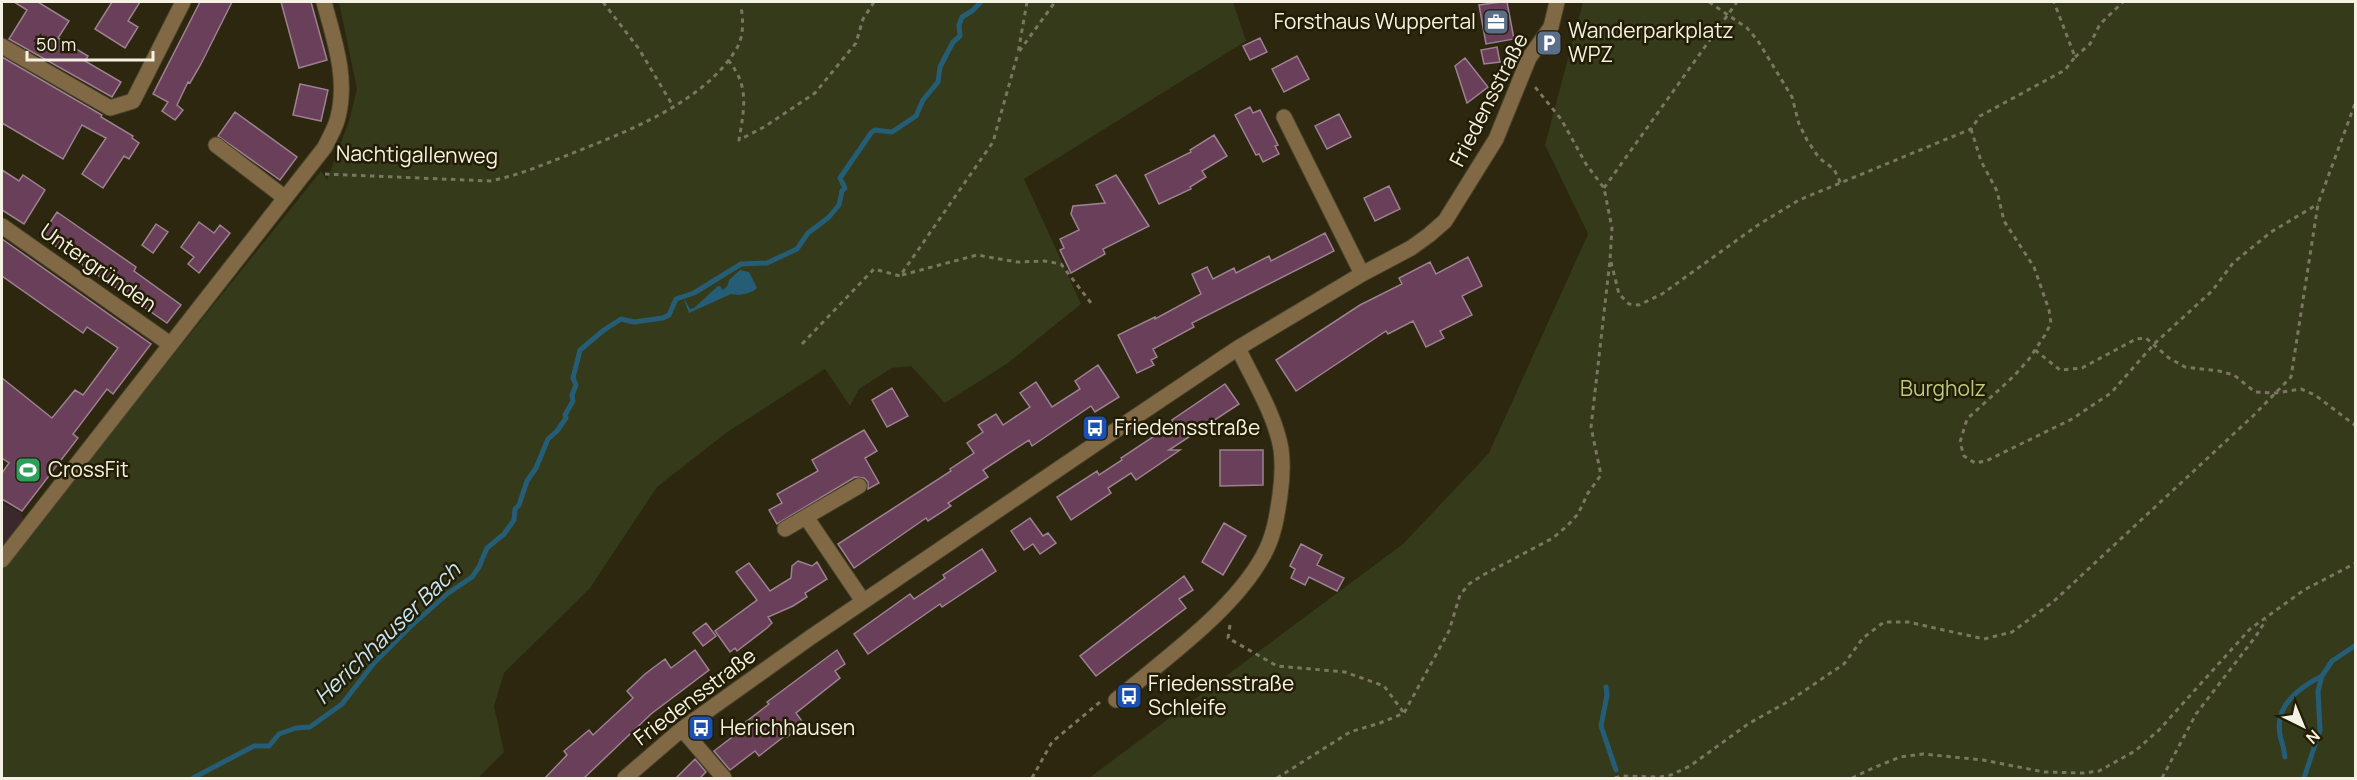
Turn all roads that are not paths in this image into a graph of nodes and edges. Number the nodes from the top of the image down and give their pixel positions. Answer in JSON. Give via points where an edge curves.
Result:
{"nodes":[{"id":1,"x":183,"y":2,"type":"edge"},
{"id":2,"x":324,"y":2,"type":"edge"},
{"id":3,"x":1557,"y":2,"type":"edge"},
{"id":4,"x":2,"y":46,"type":"edge"},
{"id":5,"x":1284,"y":117,"type":"dead end"},
{"id":6,"x":216,"y":145,"type":"dead end"},
{"id":7,"x":284,"y":197,"type":"junction"},
{"id":8,"x":2,"y":226,"type":"edge"},
{"id":9,"x":1362,"y":274,"type":"junction"},
{"id":10,"x":170,"y":344,"type":"junction"},
{"id":11,"x":1238,"y":348,"type":"junction"},
{"id":12,"x":859,"y":486,"type":"dead end"},
{"id":13,"x":806,"y":517,"type":"junction"},
{"id":14,"x":785,"y":529,"type":"dead end"},
{"id":15,"x":2,"y":560,"type":"edge"},
{"id":16,"x":863,"y":601,"type":"junction"},
{"id":17,"x":1116,"y":700,"type":"road end"},
{"id":18,"x":682,"y":729,"type":"junction"},
{"id":19,"x":625,"y":778,"type":"edge"},
{"id":20,"x":724,"y":778,"type":"edge"}],
"edges":[{"from":1,"to":4,"type":"street","via":[[133,100],[110,108]]},
{"from":2,"to":7,"type":"street","name":"Nachtigallenweg","via":[[340,61],[338,118],[325,147]]},
{"from":3,"to":9,"type":"street","name":"Friedensstraße","via":[[1551,27],[1529,58],[1496,139],[1445,221],[1410,248]]},
{"from":5,"to":9,"type":"street"},
{"from":6,"to":7,"type":"street"},
{"from":7,"to":10,"type":"street","name":"Nachtigallenweg"},
{"from":8,"to":10,"type":"street","name":"Untergründen"},
{"from":9,"to":11,"type":"street","name":"Friedensstraße"},
{"from":10,"to":15,"type":"street","name":"Nachtigallenweg"},
{"from":11,"to":16,"type":"street","name":"Friedensstraße"},
{"from":11,"to":17,"type":"street","via":[[1271,416],[1281,450],[1276,523],[1265,554],[1228,602]]},
{"from":12,"to":13,"type":"street"},
{"from":13,"to":14,"type":"street"},
{"from":13,"to":16,"type":"street"},
{"from":16,"to":18,"type":"street","name":"Friedensstraße"},
{"from":18,"to":19,"type":"street","name":"Friedensstraße"},
{"from":18,"to":20,"type":"street"}]}
